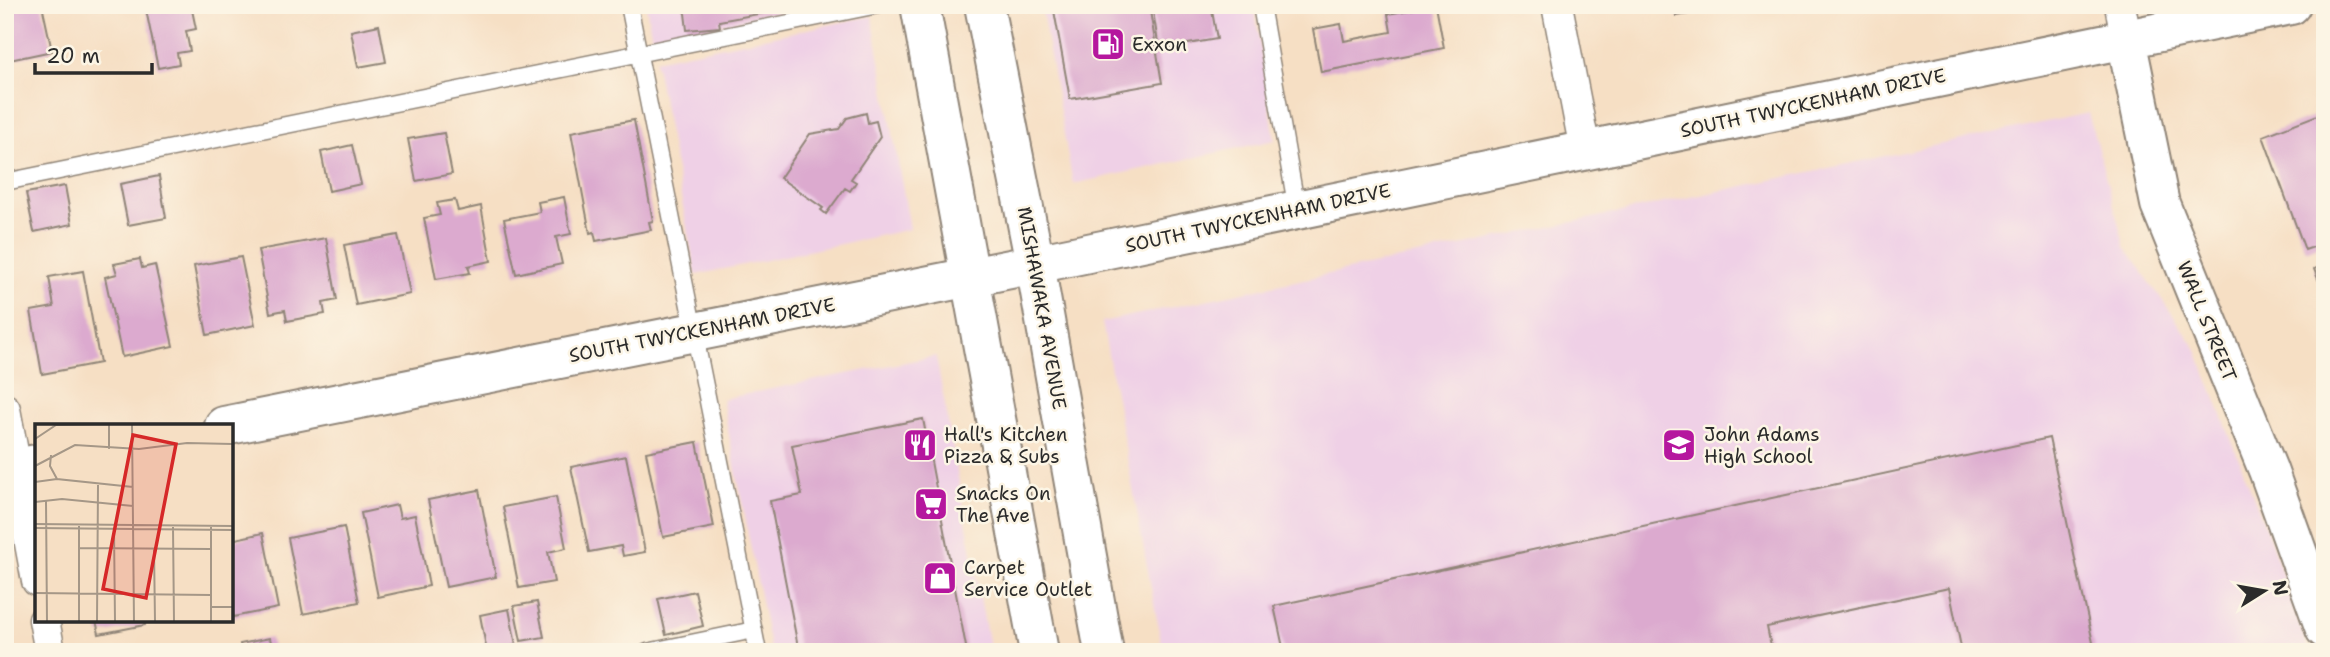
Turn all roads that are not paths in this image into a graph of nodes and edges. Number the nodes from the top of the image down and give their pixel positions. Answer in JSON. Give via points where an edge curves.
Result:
{"nodes":[{"id":1,"x":629,"y":5,"type":"edge"},
{"id":2,"x":878,"y":5,"type":"edge"},
{"id":3,"x":920,"y":5,"type":"edge"},
{"id":4,"x":984,"y":5,"type":"edge"},
{"id":5,"x":1261,"y":5,"type":"edge"},
{"id":6,"x":1557,"y":5,"type":"edge"},
{"id":7,"x":2291,"y":5,"type":"edge"},
{"id":8,"x":2123,"y":22,"type":"edge"},
{"id":9,"x":639,"y":54,"type":"junction"},
{"id":10,"x":1586,"y":150,"type":"junction"},
{"id":11,"x":5,"y":182,"type":"edge"},
{"id":12,"x":1297,"y":210,"type":"junction"},
{"id":13,"x":1035,"y":264,"type":"junction"},
{"id":14,"x":970,"y":277,"type":"junction"},
{"id":15,"x":695,"y":331,"type":"junction"},
{"id":16,"x":5,"y":410,"type":"edge"},
{"id":17,"x":233,"y":424,"type":"edge"},
{"id":18,"x":19,"y":467,"type":"edge"},
{"id":19,"x":35,"y":568,"type":"edge"},
{"id":20,"x":44,"y":622,"type":"edge"},
{"id":21,"x":2325,"y":629,"type":"edge"},
{"id":22,"x":754,"y":631,"type":"junction"},
{"id":23,"x":50,"y":652,"type":"edge"},
{"id":24,"x":647,"y":652,"type":"edge"},
{"id":25,"x":758,"y":652,"type":"edge"},
{"id":26,"x":1039,"y":652,"type":"edge"},
{"id":27,"x":1104,"y":652,"type":"edge"}],
"edges":[{"from":1,"to":9,"type":"lane"},
{"from":2,"to":9,"type":"lane"},
{"from":3,"to":14,"type":"street"},
{"from":4,"to":13,"type":"street","name":"MISHAWAKA AVENUE"},
{"from":5,"to":12,"type":"lane"},
{"from":6,"to":10,"type":"street"},
{"from":7,"to":8,"type":"street","name":"SOUTH TWYCKENHAM DRIVE"},
{"from":8,"to":10,"type":"street","name":"SOUTH TWYCKENHAM DRIVE"},
{"from":8,"to":21,"type":"street","name":"WALL STREET","via":[[2160,205],[2268,470]]},
{"from":9,"to":11,"type":"lane"},
{"from":9,"to":15,"type":"lane"},
{"from":10,"to":12,"type":"street","name":"SOUTH TWYCKENHAM DRIVE"},
{"from":12,"to":13,"type":"street","name":"SOUTH TWYCKENHAM DRIVE"},
{"from":13,"to":14,"type":"street","name":"SOUTH TWYCKENHAM DRIVE"},
{"from":13,"to":27,"type":"street","name":"MISHAWAKA AVENUE"},
{"from":14,"to":15,"type":"street","name":"SOUTH TWYCKENHAM DRIVE"},
{"from":14,"to":26,"type":"street"},
{"from":15,"to":17,"type":"street","name":"SOUTH TWYCKENHAM DRIVE"},
{"from":15,"to":22,"type":"lane"},
{"from":16,"to":18,"type":"street"},
{"from":18,"to":19,"type":"street"},
{"from":20,"to":23,"type":"street"},
{"from":22,"to":24,"type":"lane"},
{"from":22,"to":25,"type":"lane"}]}
